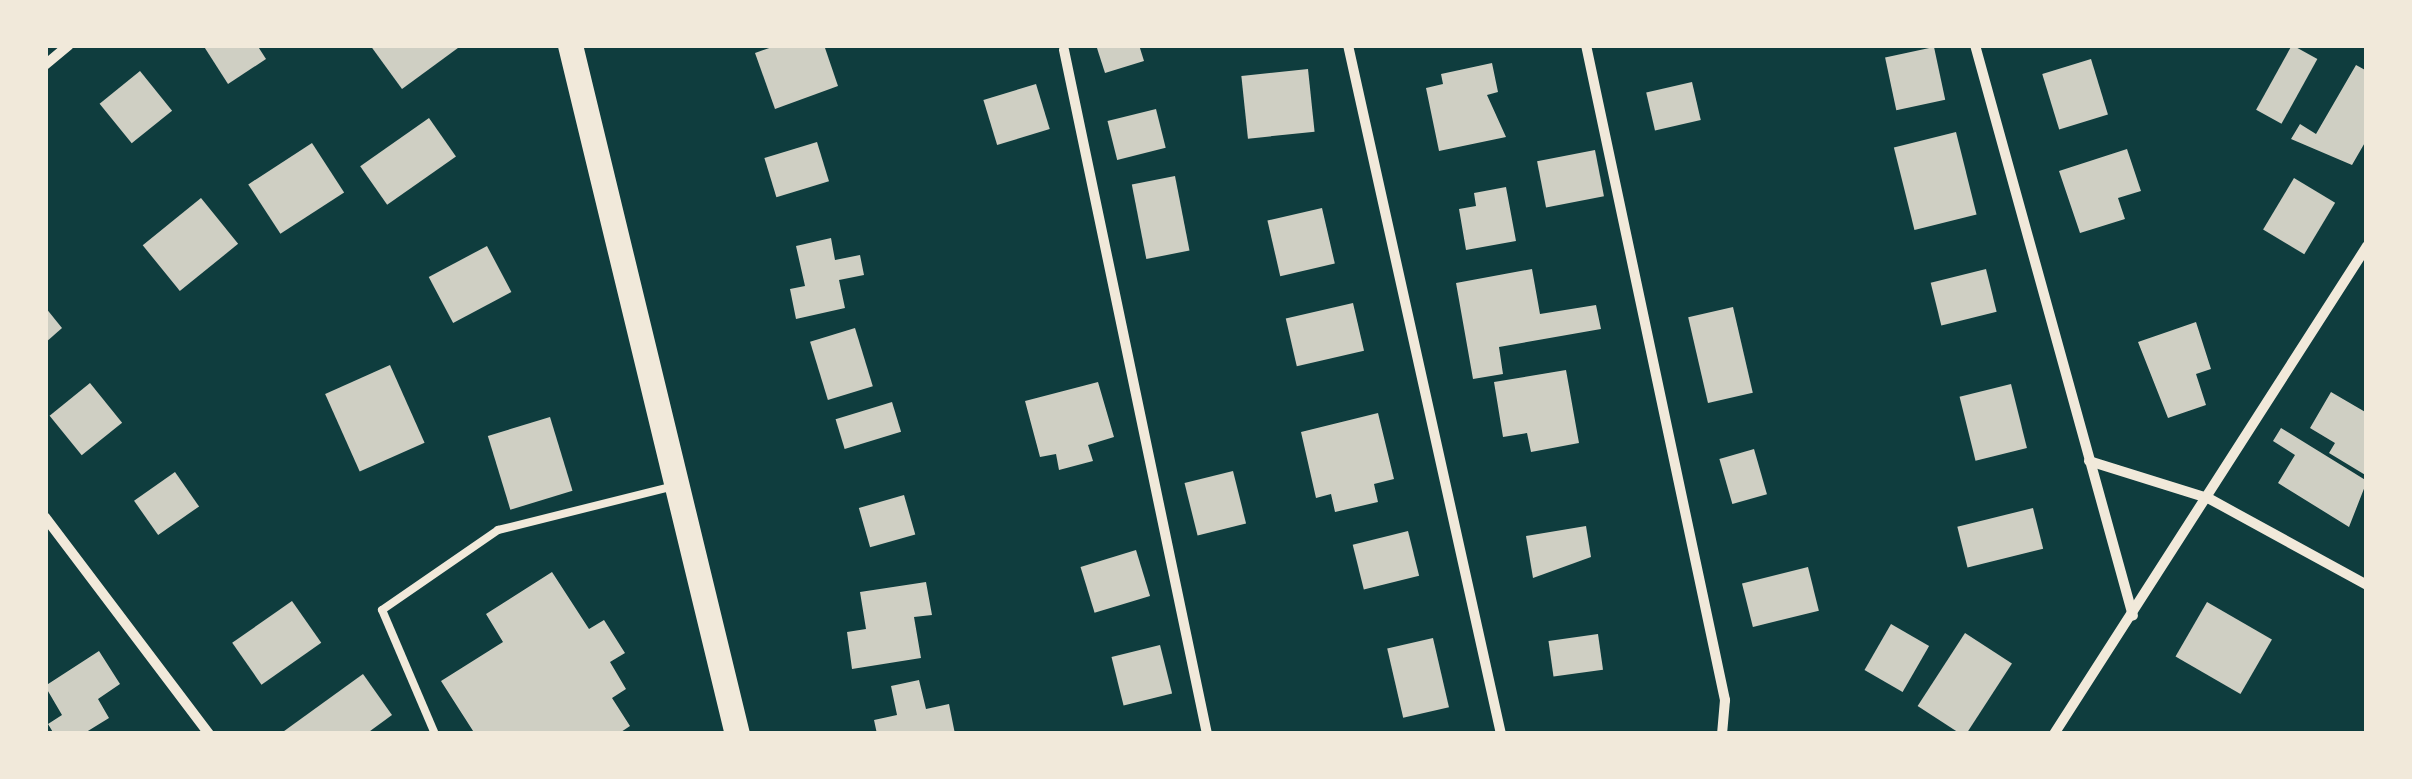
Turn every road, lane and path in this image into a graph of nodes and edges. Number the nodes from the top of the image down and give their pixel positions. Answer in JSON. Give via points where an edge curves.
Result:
{"nodes":[{"id":1,"x":69,"y":45,"type":"edge"},
{"id":2,"x":570,"y":45,"type":"edge"},
{"id":3,"x":1348,"y":45,"type":"edge"},
{"id":4,"x":1586,"y":45,"type":"edge"},
{"id":5,"x":1974,"y":45,"type":"edge"},
{"id":6,"x":1064,"y":50,"type":"dead end"},
{"id":7,"x":45,"y":65,"type":"edge"},
{"id":8,"x":2367,"y":246,"type":"edge"},
{"id":9,"x":2090,"y":461,"type":"junction"},
{"id":10,"x":680,"y":485,"type":"junction"},
{"id":11,"x":2208,"y":498,"type":"junction"},
{"id":12,"x":45,"y":517,"type":"edge"},
{"id":13,"x":2367,"y":585,"type":"edge"},
{"id":14,"x":2133,"y":616,"type":"junction"},
{"id":15,"x":209,"y":734,"type":"edge"},
{"id":16,"x":435,"y":734,"type":"edge"},
{"id":17,"x":737,"y":734,"type":"edge"},
{"id":18,"x":1207,"y":734,"type":"edge"},
{"id":19,"x":1501,"y":734,"type":"edge"},
{"id":20,"x":1722,"y":734,"type":"edge"},
{"id":21,"x":2054,"y":734,"type":"edge"}],
"edges":[{"from":1,"to":7,"type":"street"},
{"from":2,"to":10,"type":"main road"},
{"from":3,"to":19,"type":"street"},
{"from":4,"to":20,"type":"street","via":[[1725,700]]},
{"from":5,"to":9,"type":"street"},
{"from":6,"to":18,"type":"street"},
{"from":8,"to":11,"type":"street"},
{"from":9,"to":11,"type":"street"},
{"from":9,"to":14,"type":"street"},
{"from":10,"to":16,"type":"lane","via":[[498,530],[382,610]]},
{"from":10,"to":17,"type":"main road"},
{"from":11,"to":13,"type":"street"},
{"from":11,"to":14,"type":"street"},
{"from":12,"to":15,"type":"street"},
{"from":14,"to":21,"type":"street"}]}
